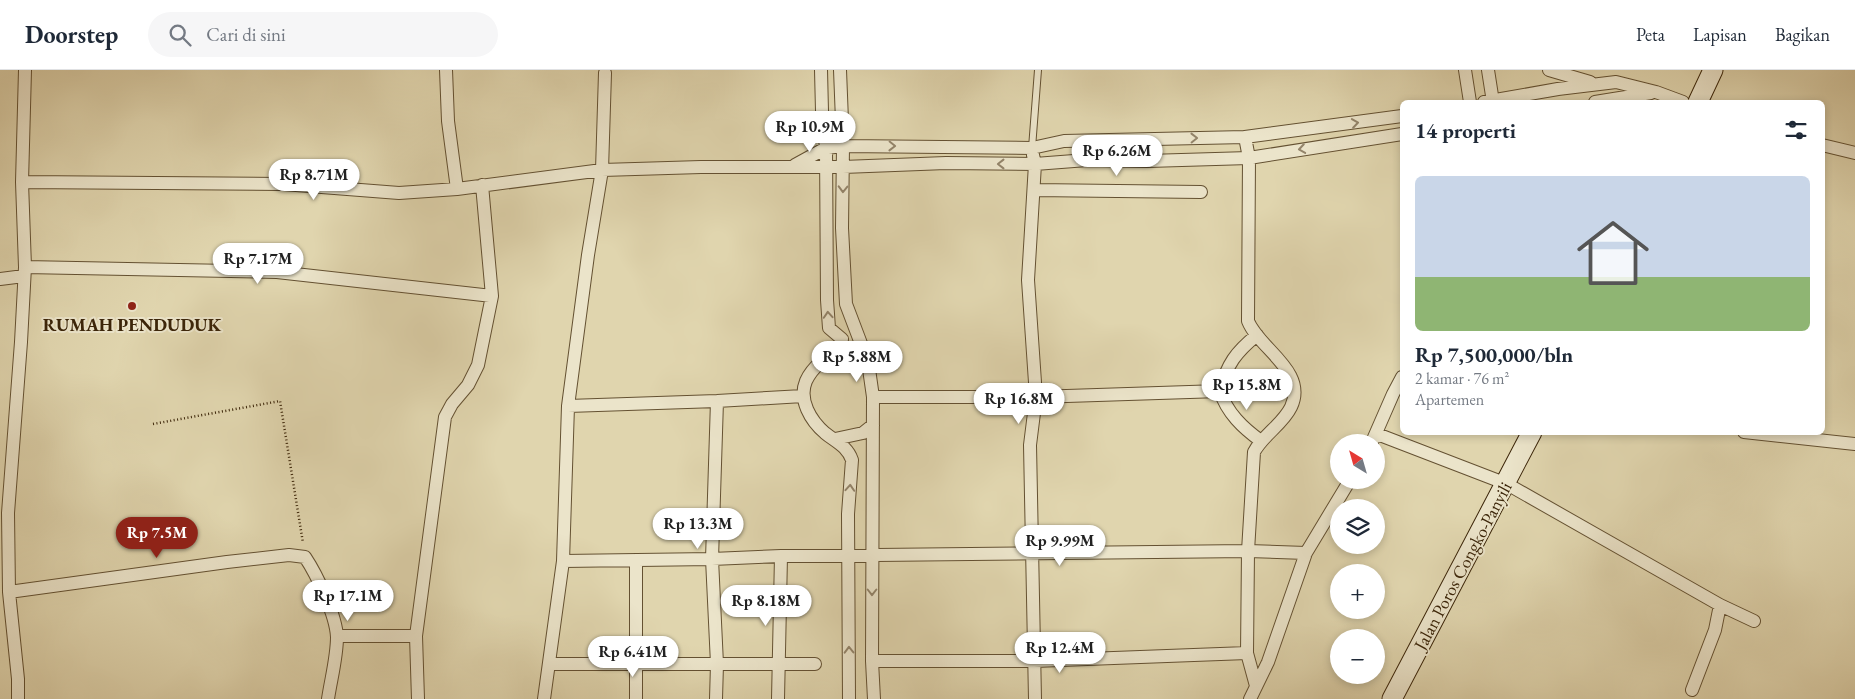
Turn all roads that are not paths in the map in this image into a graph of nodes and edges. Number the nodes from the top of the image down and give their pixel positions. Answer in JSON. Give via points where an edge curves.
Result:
{"nodes":[{"id":1,"x":25,"y":70,"type":"edge"},
{"id":2,"x":446,"y":70,"type":"edge"},
{"id":3,"x":821,"y":70,"type":"edge"},
{"id":4,"x":840,"y":70,"type":"edge"},
{"id":5,"x":1038,"y":70,"type":"edge"},
{"id":6,"x":1465,"y":70,"type":"edge"},
{"id":7,"x":1488,"y":70,"type":"edge"},
{"id":8,"x":1550,"y":70,"type":"edge"},
{"id":9,"x":1713,"y":70,"type":"edge"},
{"id":10,"x":605,"y":73,"type":"dead end"},
{"id":11,"x":1593,"y":83,"type":"junction"},
{"id":12,"x":1656,"y":92,"type":"junction"},
{"id":13,"x":1470,"y":100,"type":"edge"},
{"id":14,"x":1490,"y":100,"type":"edge"},
{"id":15,"x":1501,"y":100,"type":"edge"},
{"id":16,"x":1607,"y":100,"type":"edge"},
{"id":17,"x":1678,"y":100,"type":"edge"},
{"id":18,"x":1699,"y":100,"type":"edge"},
{"id":19,"x":1400,"y":116,"type":"edge"},
{"id":20,"x":1400,"y":134,"type":"edge"},
{"id":21,"x":1245,"y":137,"type":"junction"},
{"id":22,"x":843,"y":146,"type":"junction"},
{"id":23,"x":1825,"y":146,"type":"edge"},
{"id":24,"x":826,"y":148,"type":"junction"},
{"id":25,"x":1032,"y":148,"type":"junction"},
{"id":26,"x":1855,"y":153,"type":"edge"},
{"id":27,"x":1249,"y":158,"type":"junction"},
{"id":28,"x":1035,"y":164,"type":"junction"},
{"id":29,"x":793,"y":166,"type":"junction"},
{"id":30,"x":826,"y":166,"type":"junction"},
{"id":31,"x":843,"y":167,"type":"junction"},
{"id":32,"x":602,"y":170,"type":"junction"},
{"id":33,"x":22,"y":182,"type":"junction"},
{"id":34,"x":482,"y":185,"type":"junction"},
{"id":35,"x":456,"y":189,"type":"junction"},
{"id":36,"x":1034,"y":190,"type":"junction"},
{"id":37,"x":1201,"y":192,"type":"dead end"},
{"id":38,"x":24,"y":272,"type":"junction"},
{"id":39,"x":0,"y":279,"type":"edge"},
{"id":40,"x":492,"y":296,"type":"junction"},
{"id":41,"x":1257,"y":335,"type":"junction"},
{"id":42,"x":840,"y":351,"type":"junction"},
{"id":43,"x":868,"y":362,"type":"junction"},
{"id":44,"x":1400,"y":381,"type":"edge"},
{"id":45,"x":1220,"y":391,"type":"junction"},
{"id":46,"x":803,"y":396,"type":"junction"},
{"id":47,"x":873,"y":397,"type":"junction"},
{"id":48,"x":1036,"y":397,"type":"junction"},
{"id":49,"x":717,"y":401,"type":"junction"},
{"id":50,"x":568,"y":406,"type":"junction"},
{"id":51,"x":873,"y":425,"type":"junction"},
{"id":52,"x":1376,"y":434,"type":"edge"},
{"id":53,"x":1531,"y":435,"type":"edge"},
{"id":54,"x":1772,"y":435,"type":"edge"},
{"id":55,"x":14,"y":438,"type":"junction"},
{"id":56,"x":0,"y":439,"type":"edge"},
{"id":57,"x":835,"y":439,"type":"junction"},
{"id":58,"x":1261,"y":441,"type":"junction"},
{"id":59,"x":1385,"y":442,"type":"edge"},
{"id":60,"x":1855,"y":444,"type":"edge"},
{"id":61,"x":1507,"y":484,"type":"junction"},
{"id":62,"x":1345,"y":489,"type":"edge"},
{"id":63,"x":1248,"y":552,"type":"junction"},
{"id":64,"x":1032,"y":553,"type":"junction"},
{"id":65,"x":1306,"y":553,"type":"junction"},
{"id":66,"x":781,"y":556,"type":"junction"},
{"id":67,"x":849,"y":556,"type":"junction"},
{"id":68,"x":872,"y":556,"type":"junction"},
{"id":69,"x":712,"y":559,"type":"junction"},
{"id":70,"x":636,"y":560,"type":"junction"},
{"id":71,"x":563,"y":561,"type":"junction"},
{"id":72,"x":9,"y":592,"type":"junction"},
{"id":73,"x":1720,"y":605,"type":"junction"},
{"id":74,"x":1754,"y":621,"type":"dead end"},
{"id":75,"x":337,"y":636,"type":"junction"},
{"id":76,"x":416,"y":636,"type":"junction"},
{"id":77,"x":1247,"y":653,"type":"junction"},
{"id":78,"x":872,"y":661,"type":"junction"},
{"id":79,"x":1034,"y":661,"type":"junction"},
{"id":80,"x":549,"y":664,"type":"junction"},
{"id":81,"x":636,"y":664,"type":"junction"},
{"id":82,"x":717,"y":664,"type":"junction"},
{"id":83,"x":779,"y":664,"type":"junction"},
{"id":84,"x":815,"y":664,"type":"dead end"},
{"id":85,"x":1256,"y":686,"type":"junction"},
{"id":86,"x":1692,"y":690,"type":"dead end"},
{"id":87,"x":18,"y":699,"type":"edge"},
{"id":88,"x":328,"y":699,"type":"edge"},
{"id":89,"x":418,"y":699,"type":"edge"},
{"id":90,"x":544,"y":699,"type":"edge"},
{"id":91,"x":636,"y":699,"type":"edge"},
{"id":92,"x":716,"y":699,"type":"edge"},
{"id":93,"x":778,"y":699,"type":"edge"},
{"id":94,"x":849,"y":699,"type":"edge"},
{"id":95,"x":874,"y":699,"type":"edge"},
{"id":96,"x":1035,"y":699,"type":"edge"},
{"id":97,"x":1250,"y":699,"type":"edge"},
{"id":98,"x":1392,"y":699,"type":"edge"}],
"edges":[{"from":1,"to":33,"type":"street"},
{"from":2,"to":35,"type":"street"},
{"from":3,"to":24,"type":"street"},
{"from":4,"to":22,"type":"street"},
{"from":5,"to":25,"type":"lane"},
{"from":6,"to":13,"type":"street"},
{"from":7,"to":14,"type":"street"},
{"from":8,"to":11,"type":"street"},
{"from":9,"to":18,"type":"main road"},
{"from":10,"to":32,"type":"street"},
{"from":11,"to":12,"type":"street","via":[[1616,82]]},
{"from":11,"to":15,"type":"street"},
{"from":12,"to":16,"type":"street"},
{"from":12,"to":17,"type":"street"},
{"from":21,"to":19,"type":"street","one_way":true},
{"from":20,"to":27,"type":"street","one_way":true},
{"from":25,"to":21,"type":"street","one_way":true,"via":[[1064,141]]},
{"from":21,"to":27,"type":"street"},
{"from":22,"to":24,"type":"street"},
{"from":22,"to":25,"type":"street","one_way":true},
{"from":22,"to":31,"type":"street"},
{"from":23,"to":26,"type":"street"},
{"from":24,"to":29,"type":"street"},
{"from":24,"to":30,"type":"street"},
{"from":25,"to":28,"type":"street"},
{"from":27,"to":28,"type":"street","via":[[1148,162],[1087,160]]},
{"from":27,"to":41,"type":"street","via":[[1247,313],[1251,328]]},
{"from":28,"to":31,"type":"street","one_way":true},
{"from":28,"to":36,"type":"street"},
{"from":29,"to":30,"type":"street"},
{"from":29,"to":32,"type":"street"},
{"from":30,"to":31,"type":"street"},
{"from":42,"to":30,"type":"street","one_way":true,"via":[[842,338],[829,328],[828,319]]},
{"from":31,"to":43,"type":"street","one_way":true,"via":[[846,304]]},
{"from":32,"to":34,"type":"street"},
{"from":32,"to":50,"type":"street"},
{"from":33,"to":35,"type":"street","via":[[283,184],[399,193]]},
{"from":33,"to":38,"type":"street"},
{"from":34,"to":35,"type":"street"},
{"from":34,"to":40,"type":"street"},
{"from":36,"to":37,"type":"street"},
{"from":36,"to":48,"type":"street","via":[[1028,280]]},
{"from":38,"to":39,"type":"street"},
{"from":38,"to":40,"type":"street","via":[[277,272]]},
{"from":38,"to":55,"type":"street"},
{"from":40,"to":76,"type":"street","via":[[478,365],[445,417]]},
{"from":41,"to":45,"type":"street","via":[[1238,351]]},
{"from":41,"to":58,"type":"street","via":[[1285,367],[1294,388],[1290,408]]},
{"from":42,"to":43,"type":"street"},
{"from":42,"to":46,"type":"street","via":[[815,367],[805,384]]},
{"from":43,"to":47,"type":"street"},
{"from":44,"to":52,"type":"street"},
{"from":45,"to":48,"type":"street"},
{"from":45,"to":58,"type":"street","via":[[1228,410]]},
{"from":46,"to":49,"type":"street"},
{"from":46,"to":57,"type":"street","via":[[812,418]]},
{"from":47,"to":48,"type":"street"},
{"from":47,"to":51,"type":"street"},
{"from":48,"to":64,"type":"street","via":[[1030,445]]},
{"from":49,"to":50,"type":"street"},
{"from":49,"to":69,"type":"street"},
{"from":50,"to":71,"type":"street"},
{"from":51,"to":57,"type":"street","via":[[863,433]]},
{"from":51,"to":68,"type":"street"},
{"from":53,"to":61,"type":"main road","name":"Jalan Poros Congko-Panyili"},
{"from":54,"to":60,"type":"street"},
{"from":55,"to":56,"type":"street"},
{"from":55,"to":72,"type":"street","via":[[8,513]]},
{"from":67,"to":57,"type":"street","one_way":true,"via":[[852,460]]},
{"from":58,"to":63,"type":"street","via":[[1254,452]]},
{"from":59,"to":61,"type":"street"},
{"from":61,"to":73,"type":"street"},
{"from":61,"to":98,"type":"main road","name":"Jalan Poros Congko-Panyili"},
{"from":62,"to":65,"type":"street"},
{"from":63,"to":64,"type":"street"},
{"from":63,"to":65,"type":"street"},
{"from":63,"to":77,"type":"street"},
{"from":64,"to":68,"type":"street"},
{"from":64,"to":79,"type":"street"},
{"from":65,"to":85,"type":"street","via":[[1268,662]]},
{"from":66,"to":67,"type":"street"},
{"from":66,"to":69,"type":"street"},
{"from":66,"to":83,"type":"street"},
{"from":67,"to":68,"type":"street"},
{"from":94,"to":67,"type":"street","one_way":true},
{"from":68,"to":78,"type":"street","one_way":true},
{"from":69,"to":70,"type":"street"},
{"from":69,"to":82,"type":"street"},
{"from":70,"to":71,"type":"street"},
{"from":70,"to":81,"type":"street"},
{"from":71,"to":80,"type":"street"},
{"from":72,"to":75,"type":"street","via":[[227,562],[289,555],[305,557],[315,572]]},
{"from":72,"to":87,"type":"street"},
{"from":73,"to":74,"type":"street"},
{"from":73,"to":86,"type":"street","via":[[1715,630]]},
{"from":75,"to":76,"type":"street"},
{"from":75,"to":88,"type":"street"},
{"from":76,"to":89,"type":"street"},
{"from":77,"to":79,"type":"street"},
{"from":77,"to":85,"type":"street"},
{"from":78,"to":79,"type":"street"},
{"from":78,"to":95,"type":"street"},
{"from":79,"to":96,"type":"street"},
{"from":80,"to":81,"type":"street"},
{"from":80,"to":90,"type":"street"},
{"from":81,"to":82,"type":"street"},
{"from":81,"to":91,"type":"street"},
{"from":82,"to":83,"type":"street"},
{"from":82,"to":92,"type":"street"},
{"from":83,"to":84,"type":"street"},
{"from":83,"to":93,"type":"street"},
{"from":85,"to":97,"type":"street"}]}
